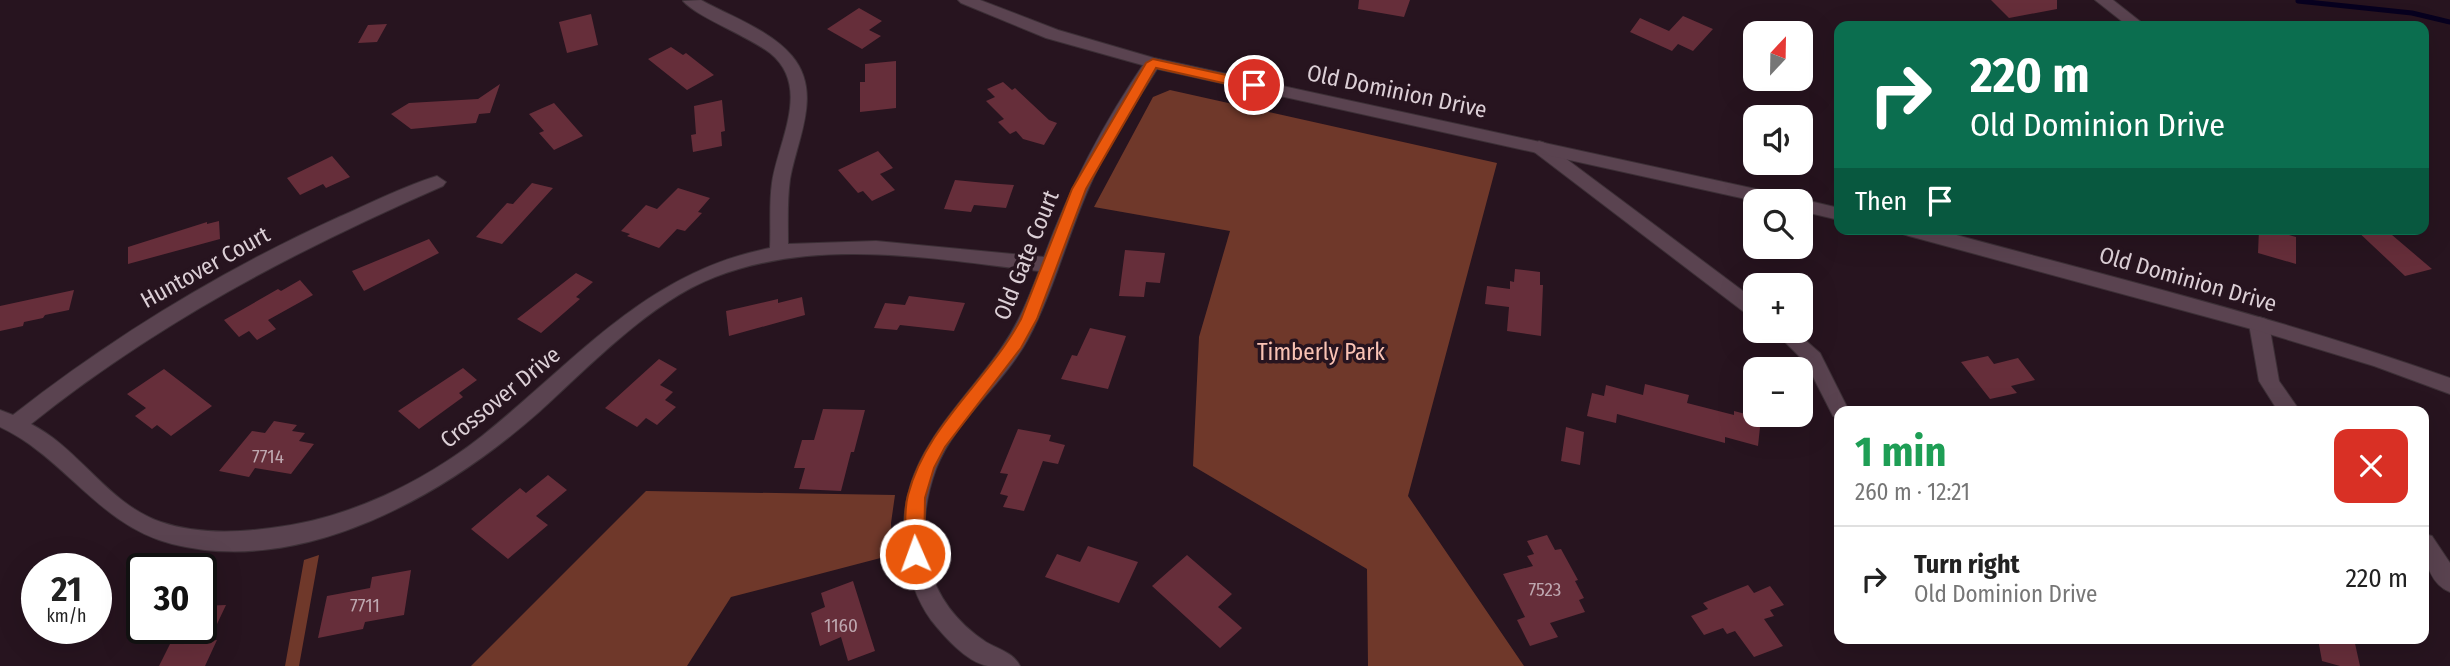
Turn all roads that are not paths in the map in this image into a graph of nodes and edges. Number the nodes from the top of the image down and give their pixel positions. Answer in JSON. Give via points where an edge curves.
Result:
{"nodes":[{"id":1,"x":966,"y":0,"type":"edge"},
{"id":2,"x":2103,"y":0,"type":"edge"},
{"id":3,"x":691,"y":1,"type":"edge"},
{"id":4,"x":2131,"y":21,"type":"edge"},
{"id":5,"x":1153,"y":63,"type":"junction"},
{"id":6,"x":1539,"y":147,"type":"junction"},
{"id":7,"x":437,"y":182,"type":"dead end"},
{"id":8,"x":1743,"y":192,"type":"edge"},
{"id":9,"x":1813,"y":208,"type":"edge"},
{"id":10,"x":1834,"y":213,"type":"edge"},
{"id":11,"x":1931,"y":235,"type":"edge"},
{"id":12,"x":779,"y":251,"type":"junction"},
{"id":13,"x":1050,"y":265,"type":"junction"},
{"id":14,"x":1743,"y":301,"type":"edge"},
{"id":15,"x":2259,"y":324,"type":"junction"},
{"id":16,"x":1797,"y":343,"type":"edge"},
{"id":17,"x":2450,"y":386,"type":"edge"},
{"id":18,"x":1838,"y":406,"type":"edge"},
{"id":19,"x":2285,"y":406,"type":"edge"},
{"id":20,"x":7,"y":421,"type":"edge"},
{"id":21,"x":2429,"y":550,"type":"edge"},
{"id":22,"x":2450,"y":582,"type":"edge"},
{"id":23,"x":1008,"y":666,"type":"edge"}],
"edges":[{"from":1,"to":5,"type":"street","name":"Old Dominion Drive","via":[[1076,43]]},
{"from":2,"to":4,"type":"street"},
{"from":3,"to":12,"type":"street","via":[[773,48],[796,72],[801,101],[780,186]]},
{"from":5,"to":6,"type":"street","name":"Old Dominion Drive"},
{"from":5,"to":13,"type":"street","name":"Old Gate Court","via":[[1084,179]]},
{"from":6,"to":8,"type":"street","name":"Old Dominion Drive"},
{"from":6,"to":14,"type":"street"},
{"from":7,"to":20,"type":"street","name":"Huntover Court","via":[[214,286]]},
{"from":9,"to":10,"type":"street"},
{"from":11,"to":15,"type":"street","name":"Old Dominion Drive"},
{"from":12,"to":13,"type":"street","name":"Crossover Drive","via":[[858,246]]},
{"from":12,"to":20,"type":"street","name":"Crossover Drive","via":[[705,274],[670,293],[460,463],[421,487],[356,516],[291,534],[210,540],[143,525],[104,500],[51,446]]},
{"from":13,"to":23,"type":"street","name":"Old Gate Court","via":[[1016,344],[939,442],[916,498],[915,554],[922,582],[936,608],[951,628]]},
{"from":15,"to":17,"type":"street","name":"Old Dominion Drive"},
{"from":15,"to":19,"type":"street","via":[[2268,384]]},
{"from":16,"to":18,"type":"street","via":[[1814,358]]},
{"from":21,"to":22,"type":"street"}]}
